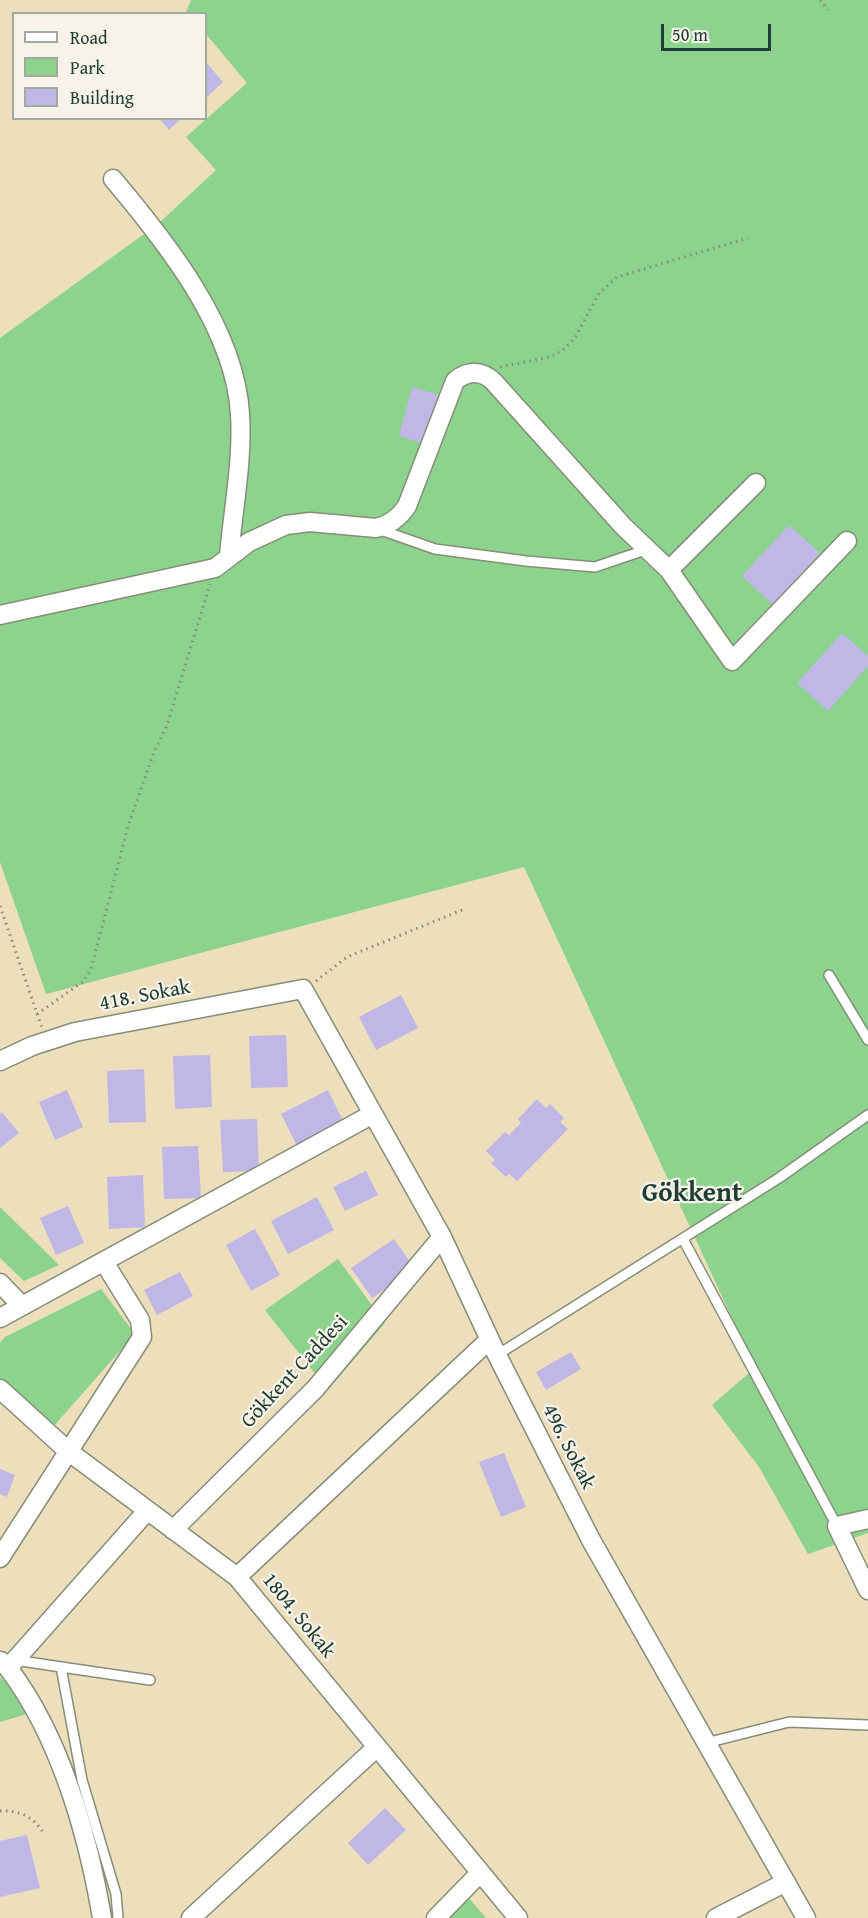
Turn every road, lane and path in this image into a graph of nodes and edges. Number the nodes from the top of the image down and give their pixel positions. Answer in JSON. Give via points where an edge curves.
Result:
{"nodes":[{"id":1,"x":820,"y":0,"type":"edge"},
{"id":2,"x":828,"y":10,"type":"dead end"},
{"id":3,"x":113,"y":179,"type":"dead end"},
{"id":4,"x":748,"y":238,"type":"dead end"},
{"id":5,"x":473,"y":372,"type":"junction"},
{"id":6,"x":756,"y":483,"type":"dead end"},
{"id":7,"x":376,"y":528,"type":"junction"},
{"id":8,"x":847,"y":541,"type":"dead end"},
{"id":9,"x":648,"y":549,"type":"junction"},
{"id":10,"x":222,"y":562,"type":"junction"},
{"id":11,"x":669,"y":570,"type":"junction"},
{"id":12,"x":0,"y":615,"type":"edge"},
{"id":13,"x":0,"y":906,"type":"edge"},
{"id":14,"x":462,"y":910,"type":"dead end"},
{"id":15,"x":829,"y":975,"type":"dead end"},
{"id":16,"x":303,"y":989,"type":"junction"},
{"id":17,"x":868,"y":1040,"type":"edge"},
{"id":18,"x":0,"y":1062,"type":"edge"},
{"id":19,"x":373,"y":1113,"type":"junction"},
{"id":20,"x":868,"y":1115,"type":"edge"},
{"id":21,"x":442,"y":1237,"type":"junction"},
{"id":22,"x":682,"y":1239,"type":"junction"},
{"id":23,"x":104,"y":1262,"type":"junction"},
{"id":24,"x":0,"y":1283,"type":"edge"},
{"id":25,"x":21,"y":1305,"type":"junction"},
{"id":26,"x":0,"y":1318,"type":"edge"},
{"id":27,"x":493,"y":1347,"type":"junction"},
{"id":28,"x":0,"y":1389,"type":"edge"},
{"id":29,"x":68,"y":1451,"type":"junction"},
{"id":30,"x":147,"y":1511,"type":"junction"},
{"id":31,"x":868,"y":1519,"type":"edge"},
{"id":32,"x":837,"y":1526,"type":"junction"},
{"id":33,"x":173,"y":1530,"type":"junction"},
{"id":34,"x":0,"y":1558,"type":"edge"},
{"id":35,"x":237,"y":1577,"type":"junction"},
{"id":36,"x":868,"y":1590,"type":"edge"},
{"id":37,"x":8,"y":1663,"type":"edge"},
{"id":38,"x":62,"y":1667,"type":"junction"},
{"id":39,"x":150,"y":1680,"type":"dead end"},
{"id":40,"x":868,"y":1725,"type":"edge"},
{"id":41,"x":706,"y":1743,"type":"junction"},
{"id":42,"x":377,"y":1747,"type":"junction"},
{"id":43,"x":0,"y":1811,"type":"edge"},
{"id":44,"x":44,"y":1834,"type":"dead end"},
{"id":45,"x":480,"y":1873,"type":"junction"},
{"id":46,"x":786,"y":1882,"type":"junction"},
{"id":47,"x":102,"y":1918,"type":"edge"},
{"id":48,"x":118,"y":1918,"type":"edge"},
{"id":49,"x":191,"y":1918,"type":"edge"},
{"id":50,"x":436,"y":1918,"type":"edge"},
{"id":51,"x":518,"y":1918,"type":"edge"},
{"id":52,"x":716,"y":1918,"type":"edge"},
{"id":53,"x":806,"y":1918,"type":"edge"}],
"edges":[{"from":1,"to":2,"type":"path"},
{"from":3,"to":10,"type":"street","via":[[184,274],[210,317],[231,367],[240,417]]},
{"from":4,"to":5,"type":"path","via":[[617,277],[599,293],[575,338],[562,351]]},
{"from":5,"to":7,"type":"street","via":[[455,381],[406,506],[397,518]]},
{"from":5,"to":9,"type":"street","via":[[494,382]]},
{"from":6,"to":11,"type":"street"},
{"from":7,"to":9,"type":"lane","via":[[435,549],[595,567]]},
{"from":7,"to":10,"type":"street","via":[[298,523],[267,533]]},
{"from":8,"to":11,"type":"street","via":[[732,661]]},
{"from":9,"to":11,"type":"street"},
{"from":10,"to":12,"type":"street"},
{"from":10,"to":13,"type":"path","via":[[129,823],[91,969],[84,981],[37,1014]]},
{"from":14,"to":16,"type":"path","via":[[347,957]]},
{"from":15,"to":17,"type":"lane"},
{"from":16,"to":18,"type":"street","name":"418. Sokak","via":[[75,1032]]},
{"from":16,"to":19,"type":"street","name":"496. Sokak"},
{"from":19,"to":21,"type":"street","name":"496. Sokak"},
{"from":19,"to":23,"type":"street"},
{"from":20,"to":22,"type":"lane","via":[[779,1178]]},
{"from":21,"to":27,"type":"street","name":"496. Sokak"},
{"from":21,"to":33,"type":"street","name":"Gökkent Caddesi","via":[[315,1389]]},
{"from":22,"to":27,"type":"lane"},
{"from":22,"to":32,"type":"lane"},
{"from":23,"to":25,"type":"street"},
{"from":23,"to":29,"type":"street","via":[[140,1320],[142,1337]]},
{"from":24,"to":25,"type":"street"},
{"from":25,"to":26,"type":"street"},
{"from":27,"to":35,"type":"street"},
{"from":27,"to":41,"type":"street","name":"496. Sokak","via":[[591,1540]]},
{"from":28,"to":29,"type":"street","name":"1804. Sokak"},
{"from":29,"to":30,"type":"street","name":"1804. Sokak"},
{"from":29,"to":34,"type":"street"},
{"from":30,"to":33,"type":"street","name":"1804. Sokak"},
{"from":30,"to":37,"type":"street"},
{"from":31,"to":32,"type":"street"},
{"from":32,"to":36,"type":"street"},
{"from":33,"to":35,"type":"street","name":"1804. Sokak"},
{"from":35,"to":42,"type":"street","name":"1804. Sokak"},
{"from":37,"to":38,"type":"lane"},
{"from":37,"to":47,"type":"street","via":[[27,1694],[77,1811]]},
{"from":38,"to":39,"type":"lane"},
{"from":38,"to":48,"type":"lane","via":[[82,1780],[116,1894]]},
{"from":40,"to":41,"type":"lane","via":[[789,1722]]},
{"from":41,"to":46,"type":"street","name":"496. Sokak"},
{"from":42,"to":45,"type":"street","name":"1804. Sokak"},
{"from":42,"to":49,"type":"street"},
{"from":43,"to":44,"type":"path","via":[[23,1814],[36,1822]]},
{"from":45,"to":50,"type":"street"},
{"from":45,"to":51,"type":"street","name":"1804. Sokak"},
{"from":46,"to":52,"type":"street"},
{"from":46,"to":53,"type":"street","name":"496. Sokak"}]}
